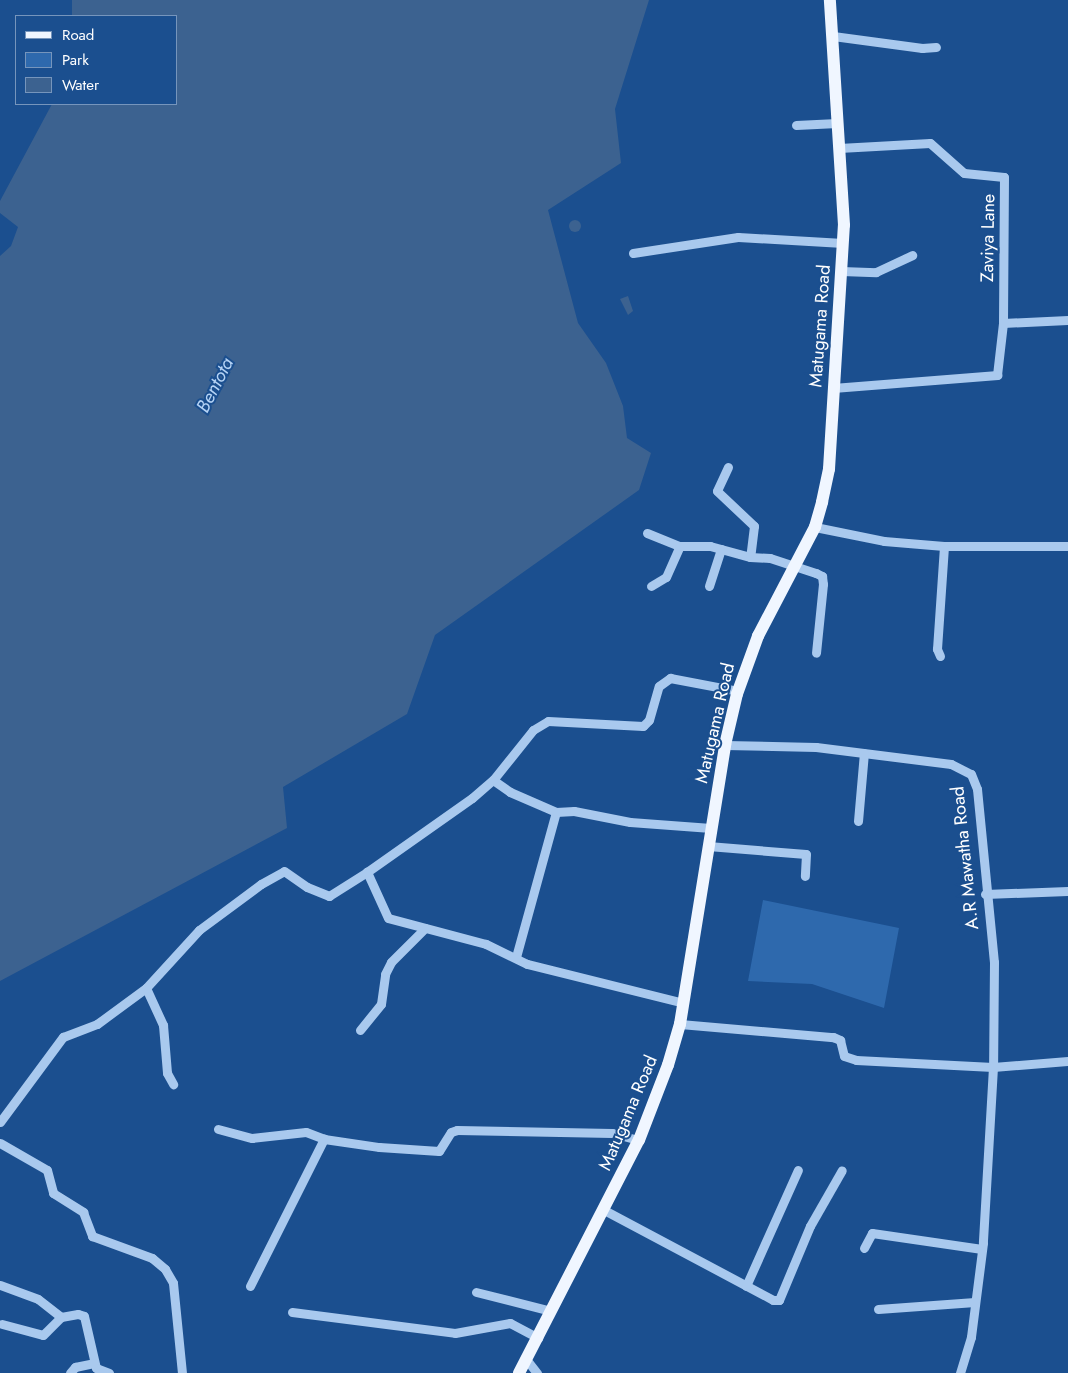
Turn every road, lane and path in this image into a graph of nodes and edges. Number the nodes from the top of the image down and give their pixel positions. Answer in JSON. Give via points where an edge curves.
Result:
{"nodes":[{"id":1,"x":830,"y":0,"type":"edge"},
{"id":2,"x":833,"y":36,"type":"junction"},
{"id":3,"x":936,"y":47,"type":"dead end"},
{"id":4,"x":837,"y":123,"type":"junction"},
{"id":5,"x":796,"y":125,"type":"dead end"},
{"id":6,"x":839,"y":148,"type":"junction"},
{"id":7,"x":843,"y":243,"type":"junction"},
{"id":8,"x":633,"y":253,"type":"dead end"},
{"id":9,"x":912,"y":255,"type":"dead end"},
{"id":10,"x":841,"y":271,"type":"junction"},
{"id":11,"x":1068,"y":320,"type":"edge"},
{"id":12,"x":1003,"y":323,"type":"junction"},
{"id":13,"x":833,"y":388,"type":"junction"},
{"id":14,"x":728,"y":467,"type":"dead end"},
{"id":15,"x":815,"y":527,"type":"junction"},
{"id":16,"x":647,"y":533,"type":"dead end"},
{"id":17,"x":680,"y":546,"type":"junction"},
{"id":18,"x":944,"y":546,"type":"junction"},
{"id":19,"x":1068,"y":546,"type":"edge"},
{"id":20,"x":721,"y":549,"type":"junction"},
{"id":21,"x":750,"y":557,"type":"junction"},
{"id":22,"x":795,"y":565,"type":"junction"},
{"id":23,"x":651,"y":586,"type":"dead end"},
{"id":24,"x":709,"y":586,"type":"dead end"},
{"id":25,"x":816,"y":653,"type":"dead end"},
{"id":26,"x":940,"y":656,"type":"dead end"},
{"id":27,"x":738,"y":691,"type":"junction"},
{"id":28,"x":725,"y":745,"type":"junction"},
{"id":29,"x":864,"y":753,"type":"junction"},
{"id":30,"x":493,"y":780,"type":"junction"},
{"id":31,"x":556,"y":812,"type":"junction"},
{"id":32,"x":858,"y":821,"type":"dead end"},
{"id":33,"x":711,"y":828,"type":"junction"},
{"id":34,"x":708,"y":846,"type":"junction"},
{"id":35,"x":367,"y":872,"type":"junction"},
{"id":36,"x":805,"y":876,"type":"dead end"},
{"id":37,"x":1068,"y":892,"type":"edge"},
{"id":38,"x":985,"y":894,"type":"junction"},
{"id":39,"x":425,"y":928,"type":"junction"},
{"id":40,"x":516,"y":958,"type":"junction"},
{"id":41,"x":146,"y":988,"type":"junction"},
{"id":42,"x":684,"y":1002,"type":"junction"},
{"id":43,"x":680,"y":1024,"type":"junction"},
{"id":44,"x":360,"y":1030,"type":"dead end"},
{"id":45,"x":1068,"y":1061,"type":"edge"},
{"id":46,"x":993,"y":1067,"type":"junction"},
{"id":47,"x":173,"y":1084,"type":"dead end"},
{"id":48,"x":0,"y":1122,"type":"edge"},
{"id":49,"x":218,"y":1129,"type":"dead end"},
{"id":50,"x":324,"y":1139,"type":"junction"},
{"id":51,"x":638,"y":1140,"type":"junction"},
{"id":52,"x":0,"y":1143,"type":"edge"},
{"id":53,"x":798,"y":1170,"type":"dead end"},
{"id":54,"x":842,"y":1170,"type":"dead end"},
{"id":55,"x":604,"y":1210,"type":"junction"},
{"id":56,"x":864,"y":1248,"type":"dead end"},
{"id":57,"x":982,"y":1249,"type":"junction"},
{"id":58,"x":0,"y":1285,"type":"edge"},
{"id":59,"x":250,"y":1286,"type":"dead end"},
{"id":60,"x":746,"y":1286,"type":"junction"},
{"id":61,"x":476,"y":1292,"type":"dead end"},
{"id":62,"x":975,"y":1302,"type":"junction"},
{"id":63,"x":551,"y":1310,"type":"junction"},
{"id":64,"x":878,"y":1310,"type":"dead end"},
{"id":65,"x":292,"y":1312,"type":"dead end"},
{"id":66,"x":61,"y":1317,"type":"junction"},
{"id":67,"x":2,"y":1324,"type":"dead end"},
{"id":68,"x":538,"y":1338,"type":"junction"},
{"id":69,"x":526,"y":1359,"type":"junction"},
{"id":70,"x":94,"y":1363,"type":"junction"},
{"id":71,"x":70,"y":1373,"type":"edge"},
{"id":72,"x":109,"y":1373,"type":"edge"},
{"id":73,"x":182,"y":1373,"type":"edge"},
{"id":74,"x":519,"y":1373,"type":"edge"},
{"id":75,"x":537,"y":1373,"type":"edge"},
{"id":76,"x":960,"y":1373,"type":"edge"}],
"edges":[{"from":1,"to":2,"type":"main road","name":"Matugama Road"},
{"from":2,"to":3,"type":"street"},
{"from":2,"to":4,"type":"main road","name":"Matugama Road"},
{"from":4,"to":5,"type":"street"},
{"from":4,"to":6,"type":"main road","name":"Matugama Road"},
{"from":6,"to":7,"type":"main road","name":"Matugama Road"},
{"from":6,"to":12,"type":"street","name":"Zaviya Lane","via":[[930,143],[964,172],[1004,177]]},
{"from":7,"to":8,"type":"street","via":[[738,237]]},
{"from":7,"to":10,"type":"main road","name":"Matugama Road"},
{"from":9,"to":10,"type":"street","via":[[876,272]]},
{"from":10,"to":13,"type":"main road","name":"Matugama Road"},
{"from":11,"to":12,"type":"street"},
{"from":12,"to":13,"type":"street","via":[[997,375]]},
{"from":13,"to":15,"type":"main road","name":"Matugama Road","via":[[829,469]]},
{"from":14,"to":21,"type":"street","via":[[717,491],[754,526]]},
{"from":15,"to":18,"type":"street","via":[[884,541]]},
{"from":15,"to":22,"type":"main road","name":"Matugama Road"},
{"from":16,"to":17,"type":"street"},
{"from":17,"to":20,"type":"street"},
{"from":17,"to":23,"type":"street","via":[[666,577]]},
{"from":18,"to":19,"type":"street"},
{"from":18,"to":26,"type":"street","via":[[937,649]]},
{"from":20,"to":21,"type":"street"},
{"from":20,"to":24,"type":"street"},
{"from":21,"to":22,"type":"street","via":[[770,558]]},
{"from":22,"to":25,"type":"street","via":[[822,576]]},
{"from":22,"to":27,"type":"main road","name":"Matugama Road","via":[[758,636]]},
{"from":27,"to":28,"type":"main road","name":"Matugama Road"},
{"from":27,"to":30,"type":"street","via":[[670,678],[659,686],[649,720],[642,726],[548,721],[532,730]]},
{"from":28,"to":29,"type":"street","name":"A.R Mawatha Road","via":[[816,747]]},
{"from":28,"to":33,"type":"main road","name":"Matugama Road"},
{"from":29,"to":32,"type":"street"},
{"from":29,"to":38,"type":"street","name":"A.R Mawatha Road","via":[[952,764],[971,774],[977,789]]},
{"from":30,"to":31,"type":"street","via":[[510,792]]},
{"from":30,"to":35,"type":"street","via":[[430,831]]},
{"from":31,"to":33,"type":"street","via":[[574,811],[630,822]]},
{"from":31,"to":40,"type":"street"},
{"from":33,"to":34,"type":"main road","name":"Matugama Road"},
{"from":34,"to":36,"type":"street","via":[[806,854]]},
{"from":34,"to":42,"type":"main road","name":"Matugama Road"},
{"from":35,"to":39,"type":"street","via":[[388,918]]},
{"from":35,"to":41,"type":"street","via":[[329,896],[307,887],[284,871],[199,930]]},
{"from":37,"to":38,"type":"street"},
{"from":38,"to":46,"type":"street","name":"A.R Mawatha Road","via":[[994,962]]},
{"from":39,"to":40,"type":"street","via":[[486,944]]},
{"from":39,"to":44,"type":"street","via":[[391,962],[381,1004]]},
{"from":40,"to":42,"type":"street","via":[[527,964]]},
{"from":41,"to":47,"type":"street","via":[[163,1025],[167,1073]]},
{"from":41,"to":48,"type":"street","via":[[97,1024],[63,1037]]},
{"from":42,"to":43,"type":"main road","name":"Matugama Road"},
{"from":43,"to":46,"type":"street","via":[[833,1037],[840,1040],[848,1059]]},
{"from":43,"to":51,"type":"main road","name":"Matugama Road","via":[[668,1065]]},
{"from":45,"to":46,"type":"street"},
{"from":46,"to":57,"type":"street","name":"A.R Mawatha Road"},
{"from":49,"to":50,"type":"street","via":[[252,1138],[306,1132]]},
{"from":50,"to":51,"type":"street","via":[[439,1151],[451,1132],[457,1130],[612,1133]]},
{"from":50,"to":59,"type":"street"},
{"from":51,"to":55,"type":"main road","name":"Matugama Road"},
{"from":52,"to":73,"type":"street","via":[[47,1170],[53,1193],[83,1212],[92,1236],[152,1258],[165,1268],[173,1283]]},
{"from":53,"to":60,"type":"street"},
{"from":54,"to":60,"type":"street","via":[[810,1226],[779,1300]]},
{"from":55,"to":60,"type":"street"},
{"from":55,"to":63,"type":"main road","name":"Matugama Road"},
{"from":56,"to":57,"type":"street","via":[[872,1233]]},
{"from":57,"to":62,"type":"street","name":"A.R Mawatha Road"},
{"from":58,"to":66,"type":"street","via":[[38,1299]]},
{"from":61,"to":63,"type":"street"},
{"from":62,"to":64,"type":"street"},
{"from":62,"to":76,"type":"street","name":"A.R Mawatha Road","via":[[971,1337]]},
{"from":63,"to":68,"type":"main road","name":"Matugama Road"},
{"from":65,"to":68,"type":"street","via":[[455,1333],[510,1322]]},
{"from":66,"to":67,"type":"street","via":[[43,1335]]},
{"from":66,"to":70,"type":"street","via":[[75,1313],[84,1316]]},
{"from":68,"to":69,"type":"main road","name":"Matugama Road"},
{"from":69,"to":74,"type":"main road","name":"Matugama Road"},
{"from":69,"to":75,"type":"street"},
{"from":70,"to":71,"type":"street","via":[[76,1367]]},
{"from":70,"to":72,"type":"street","via":[[96,1368]]}]}
